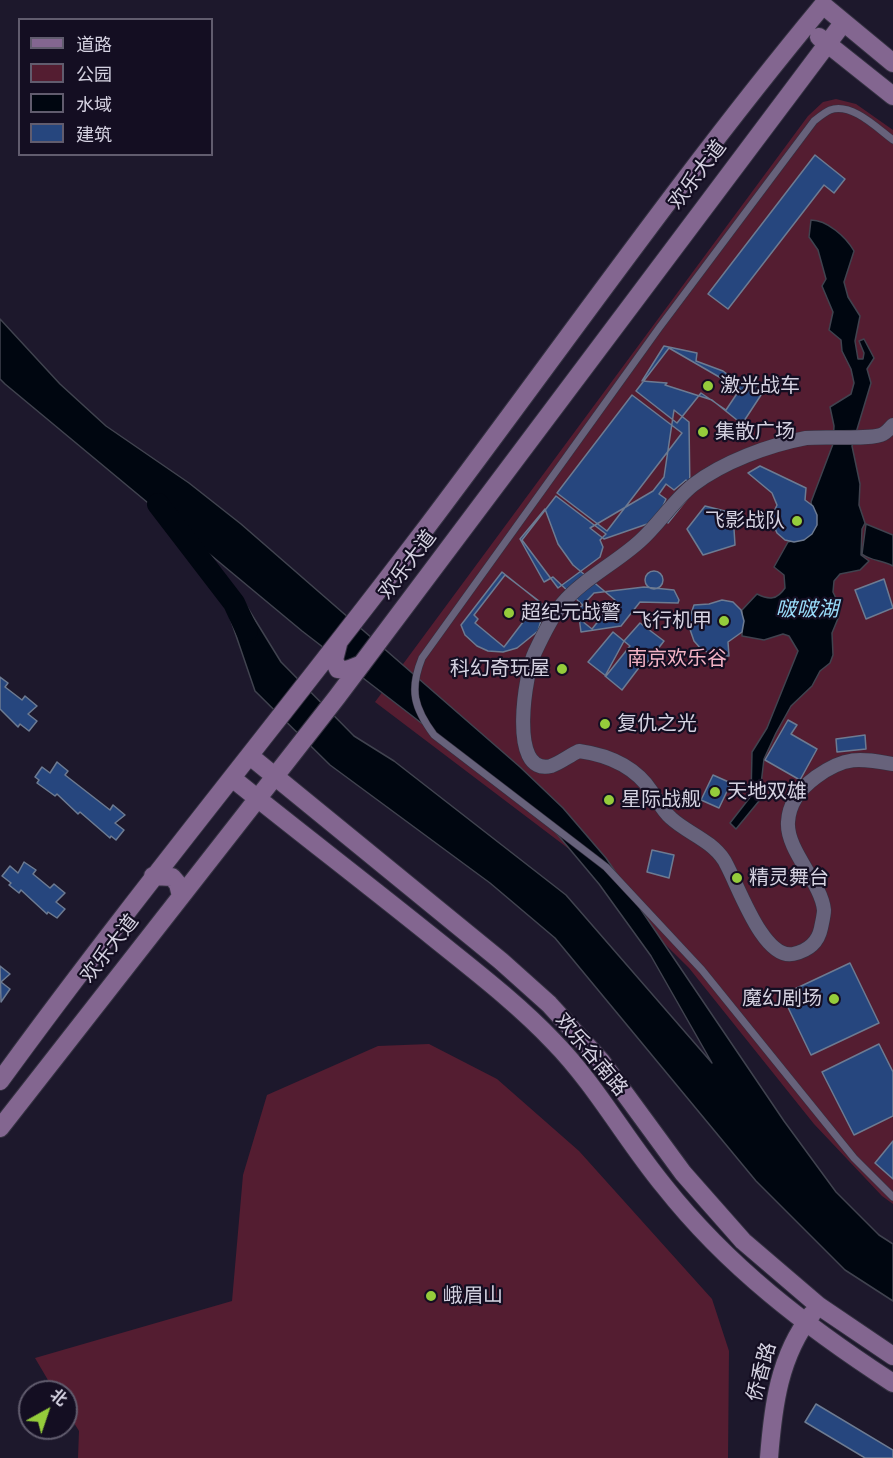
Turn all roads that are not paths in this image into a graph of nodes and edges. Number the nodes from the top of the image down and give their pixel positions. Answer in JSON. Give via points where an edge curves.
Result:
{"nodes":[{"id":1,"x":843,"y":23,"type":"junction"},
{"id":2,"x":806,"y":27,"type":"junction"},
{"id":3,"x":827,"y":43,"type":"junction"},
{"id":4,"x":893,"y":63,"type":"edge"},
{"id":5,"x":893,"y":96,"type":"edge"},
{"id":6,"x":744,"y":105,"type":"junction"},
{"id":7,"x":767,"y":122,"type":"junction"},
{"id":8,"x":893,"y":140,"type":"edge"},
{"id":9,"x":616,"y":274,"type":"junction"},
{"id":10,"x":639,"y":292,"type":"junction"},
{"id":11,"x":893,"y":425,"type":"edge"},
{"id":12,"x":463,"y":478,"type":"junction"},
{"id":13,"x":484,"y":499,"type":"junction"},
{"id":14,"x":338,"y":644,"type":"junction"},
{"id":15,"x":362,"y":664,"type":"junction"},
{"id":16,"x":250,"y":756,"type":"junction"},
{"id":17,"x":893,"y":764,"type":"edge"},
{"id":18,"x":277,"y":776,"type":"junction"},
{"id":19,"x":232,"y":778,"type":"junction"},
{"id":20,"x":259,"y":799,"type":"junction"},
{"id":21,"x":153,"y":876,"type":"junction"},
{"id":22,"x":181,"y":896,"type":"junction"},
{"id":23,"x":0,"y":1081,"type":"edge"},
{"id":24,"x":0,"y":1128,"type":"edge"},
{"id":25,"x":893,"y":1197,"type":"edge"},
{"id":26,"x":715,"y":1211,"type":"junction"},
{"id":27,"x":696,"y":1224,"type":"junction"},
{"id":28,"x":819,"y":1306,"type":"junction"},
{"id":29,"x":805,"y":1324,"type":"junction"},
{"id":30,"x":893,"y":1356,"type":"edge"},
{"id":31,"x":893,"y":1383,"type":"edge"},
{"id":32,"x":769,"y":1458,"type":"edge"}],
"edges":[{"from":1,"to":2,"type":"main road","name":"欢乐大道","via":[[824,5]]},
{"from":1,"to":3,"type":"main road","name":"欢乐大道"},
{"from":1,"to":4,"type":"main road"},
{"from":2,"to":3,"type":"main road"},
{"from":2,"to":6,"type":"main road","name":"欢乐大道"},
{"from":3,"to":5,"type":"main road"},
{"from":3,"to":7,"type":"main road","name":"欢乐大道"},
{"from":6,"to":7,"type":"main road","via":[[762,106]]},
{"from":6,"to":9,"type":"main road","name":"欢乐大道"},
{"from":7,"to":10,"type":"main road","name":"欢乐大道"},
{"from":8,"to":25,"type":"lane","via":[[862,117],[845,110],[831,109],[814,121],[659,328],[422,658],[415,677],[415,698],[421,717],[434,735],[606,867],[702,970],[854,1158]]},
{"from":9,"to":10,"type":"main road","via":[[614,286],[618,294],[627,297]]},
{"from":9,"to":12,"type":"main road","name":"欢乐大道"},
{"from":10,"to":13,"type":"main road","name":"欢乐大道"},
{"from":11,"to":17,"type":"street","via":[[883,434],[804,439],[736,460],[693,485],[641,541],[561,605],[534,653],[523,719],[525,749],[539,764],[550,766],[579,751],[620,762],[637,775],[672,819],[699,836],[723,859],[759,930],[773,949],[790,955],[810,948],[819,935],[824,910],[792,840],[788,823],[793,802],[805,786],[836,763],[861,760]]},
{"from":12,"to":13,"type":"main road","via":[[483,477],[487,486]]},
{"from":12,"to":14,"type":"main road","name":"欢乐大道"},
{"from":13,"to":15,"type":"main road","name":"欢乐大道"},
{"from":14,"to":15,"type":"main road","via":[[334,660],[338,669]]},
{"from":14,"to":16,"type":"main road","name":"欢乐大道"},
{"from":15,"to":18,"type":"main road","name":"欢乐大道"},
{"from":16,"to":18,"type":"main road","name":"欢乐谷南路"},
{"from":16,"to":19,"type":"main road","name":"欢乐大道"},
{"from":18,"to":20,"type":"main road","name":"欢乐大道"},
{"from":18,"to":26,"type":"main road","name":"欢乐谷南路","via":[[549,1004],[602,1061]]},
{"from":19,"to":20,"type":"main road","name":"欢乐谷南路"},
{"from":19,"to":21,"type":"main road","name":"欢乐大道"},
{"from":20,"to":22,"type":"main road","name":"欢乐大道"},
{"from":20,"to":27,"type":"main road","name":"欢乐谷南路","via":[[487,981],[555,1043]]},
{"from":21,"to":22,"type":"main road","via":[[172,877]]},
{"from":21,"to":23,"type":"main road","name":"欢乐大道"},
{"from":22,"to":24,"type":"main road","name":"欢乐大道"},
{"from":26,"to":27,"type":"main road","via":[[715,1227],[709,1230]]},
{"from":26,"to":28,"type":"main road","name":"欢乐谷南路"},
{"from":27,"to":29,"type":"main road","name":"欢乐谷南路","via":[[723,1253]]},
{"from":28,"to":29,"type":"main road","name":"侨香路"},
{"from":28,"to":30,"type":"main road","name":"欢乐谷南路"},
{"from":29,"to":31,"type":"main road","name":"欢乐谷南路"},
{"from":29,"to":32,"type":"main road","name":"侨香路","via":[[785,1358],[776,1394]]}]}
